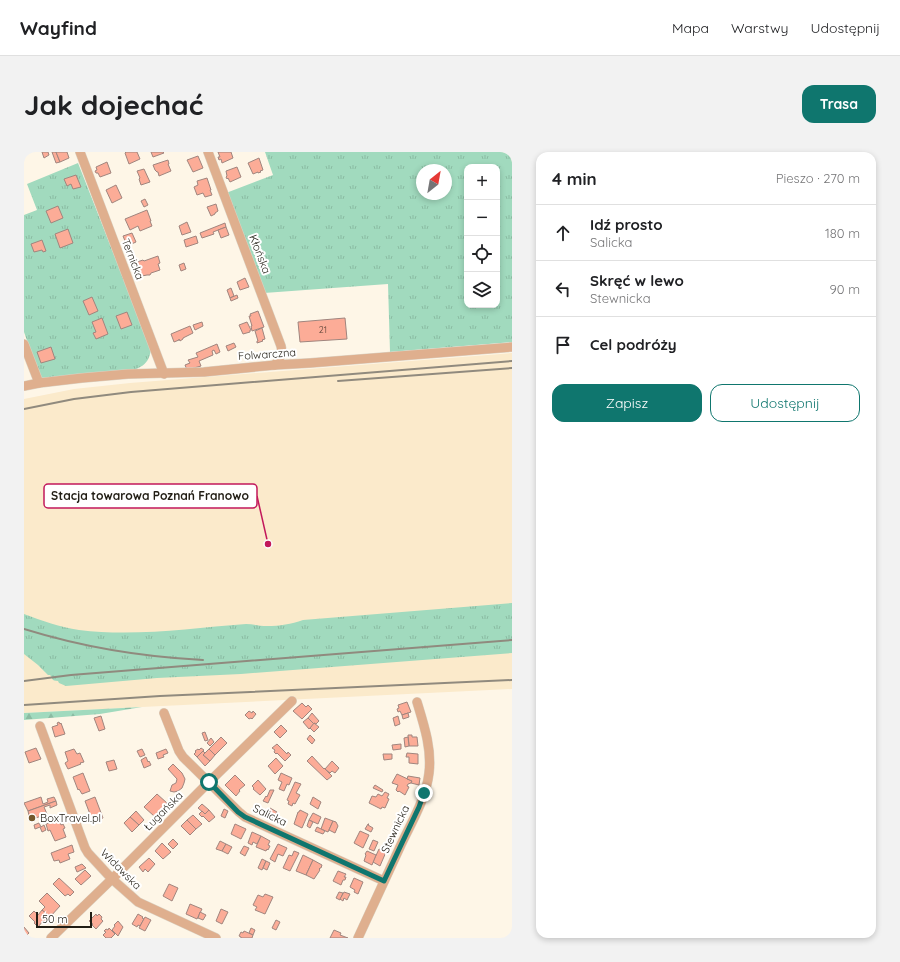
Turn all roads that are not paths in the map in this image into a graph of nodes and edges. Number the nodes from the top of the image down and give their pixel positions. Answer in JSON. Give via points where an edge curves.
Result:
{"nodes":[{"id":1,"x":80,"y":152,"type":"edge"},
{"id":2,"x":208,"y":152,"type":"edge"},
{"id":3,"x":24,"y":344,"type":"edge"},
{"id":4,"x":512,"y":347,"type":"edge"},
{"id":5,"x":275,"y":365,"type":"junction"},
{"id":6,"x":164,"y":374,"type":"junction"},
{"id":7,"x":39,"y":383,"type":"junction"},
{"id":8,"x":24,"y":386,"type":"edge"},
{"id":9,"x":292,"y":701,"type":"dead end"},
{"id":10,"x":417,"y":702,"type":"dead end"},
{"id":11,"x":164,"y":713,"type":"dead end"},
{"id":12,"x":40,"y":726,"type":"dead end"},
{"id":13,"x":209,"y":782,"type":"junction"},
{"id":14,"x":112,"y":879,"type":"junction"},
{"id":15,"x":384,"y":881,"type":"junction"},
{"id":16,"x":51,"y":938,"type":"edge"},
{"id":17,"x":216,"y":938,"type":"edge"},
{"id":18,"x":358,"y":938,"type":"edge"}],
"edges":[{"from":1,"to":6,"type":"street","name":"Ternicka"},
{"from":2,"to":5,"type":"street","name":"Kłońska","via":[[281,346],[281,356]]},
{"from":3,"to":7,"type":"street"},
{"from":4,"to":5,"type":"street","name":"Folwarczna"},
{"from":5,"to":6,"type":"street","name":"Folwarczna"},
{"from":6,"to":7,"type":"street","name":"Folwarczna","via":[[128,374]]},
{"from":7,"to":8,"type":"street","name":"Folwarczna"},
{"from":9,"to":13,"type":"street","name":"Ługańska"},
{"from":10,"to":15,"type":"street","name":"Stewnicka","via":[[427,735],[429,773],[419,807]]},
{"from":11,"to":13,"type":"street","name":"Salicka","via":[[179,751]]},
{"from":12,"to":14,"type":"street","name":"Widawska","via":[[85,848]]},
{"from":13,"to":14,"type":"street","name":"Ługańska"},
{"from":13,"to":15,"type":"street","name":"Salicka","via":[[245,817]]},
{"from":14,"to":16,"type":"street","name":"Ługańska"},
{"from":14,"to":17,"type":"street","name":"Widawska","via":[[138,902]]},
{"from":15,"to":18,"type":"street","name":"Stewnicka"}]}
